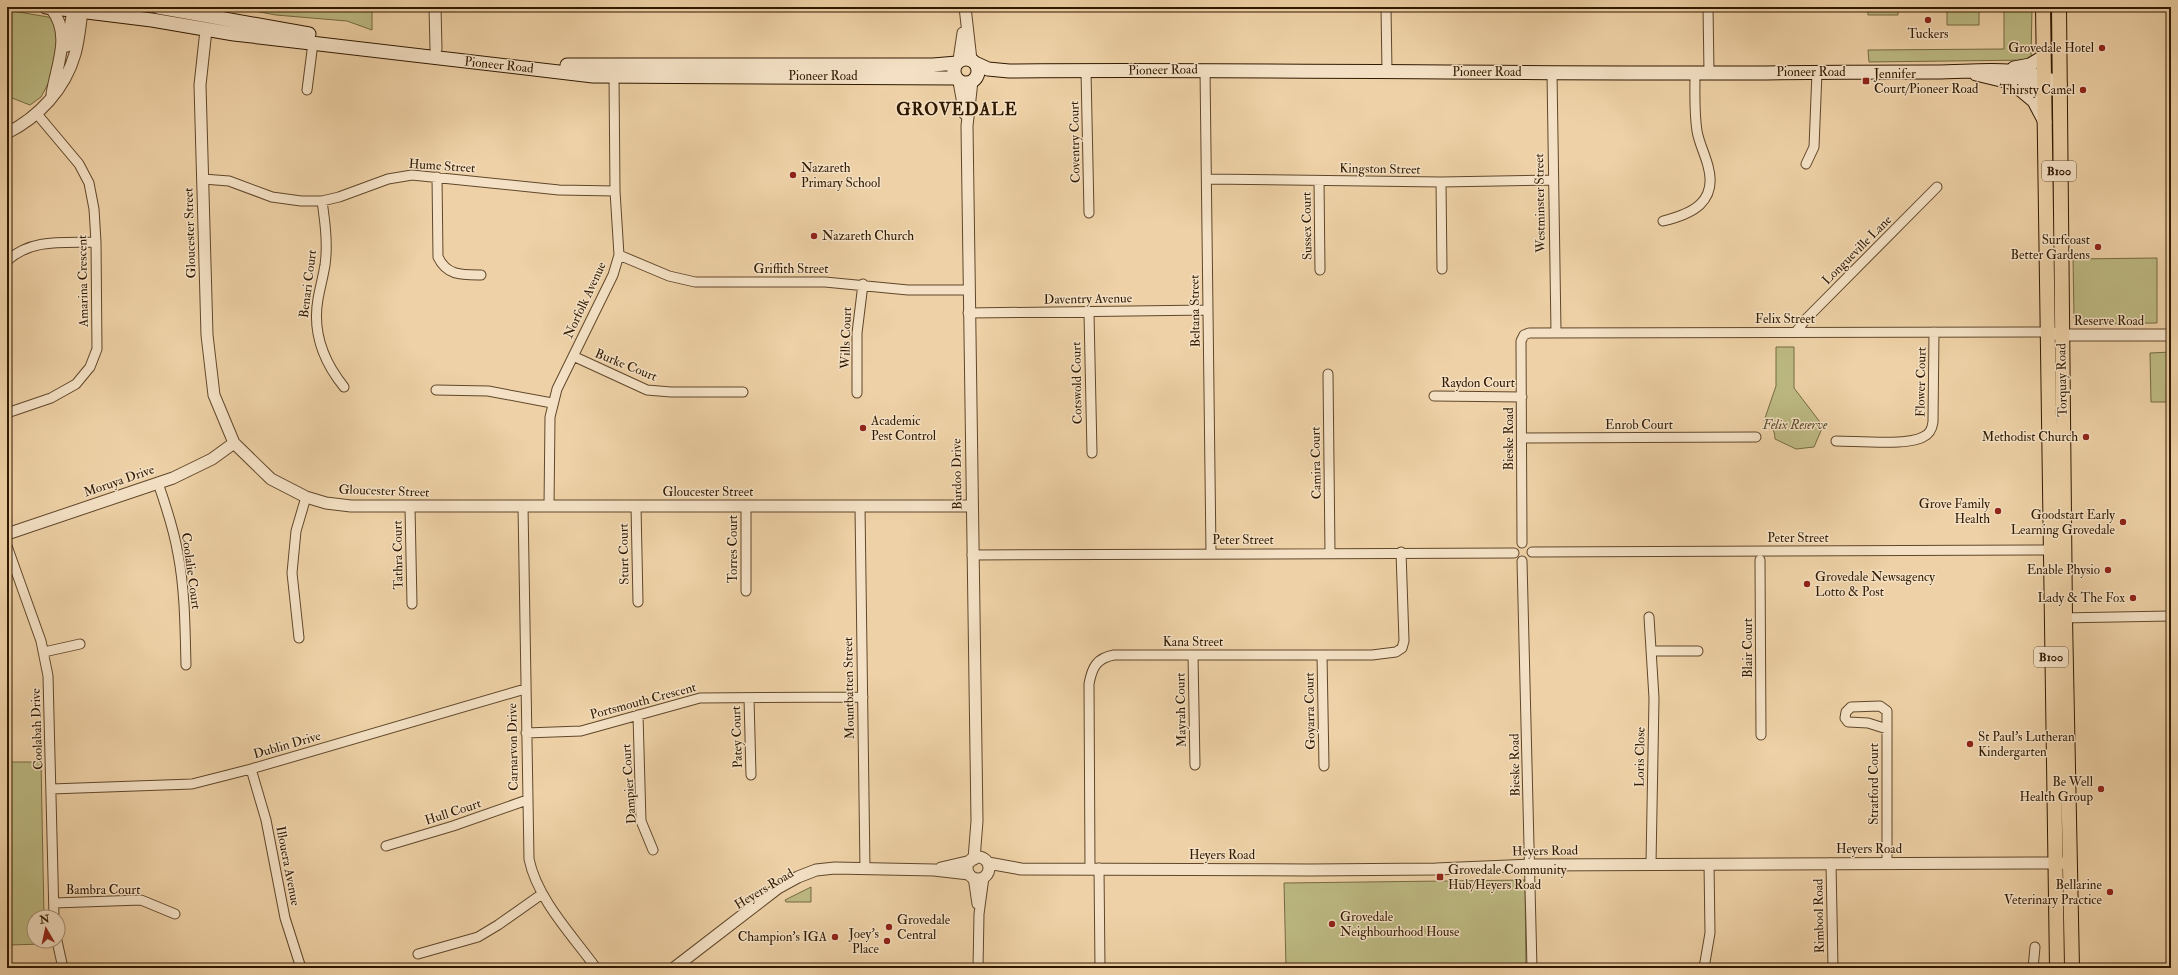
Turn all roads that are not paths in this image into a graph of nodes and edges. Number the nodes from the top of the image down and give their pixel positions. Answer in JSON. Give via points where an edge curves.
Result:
{"nodes":[{"id":1,"x":46,"y":7,"type":"edge"},
{"id":2,"x":158,"y":7,"type":"edge"},
{"id":3,"x":435,"y":7,"type":"edge"},
{"id":4,"x":1386,"y":7,"type":"edge"},
{"id":5,"x":1708,"y":7,"type":"edge"},
{"id":6,"x":2043,"y":7,"type":"edge"},
{"id":7,"x":2059,"y":7,"type":"edge"},
{"id":8,"x":51,"y":8,"type":"edge"},
{"id":9,"x":965,"y":8,"type":"edge"},
{"id":10,"x":78,"y":9,"type":"edge"},
{"id":11,"x":208,"y":16,"type":"junction"},
{"id":12,"x":206,"y":30,"type":"junction"},
{"id":13,"x":314,"y":39,"type":"junction"},
{"id":14,"x":436,"y":54,"type":"junction"},
{"id":15,"x":2043,"y":57,"type":"junction"},
{"id":16,"x":966,"y":62,"type":"junction"},
{"id":17,"x":1205,"y":70,"type":"junction"},
{"id":18,"x":614,"y":71,"type":"junction"},
{"id":19,"x":1009,"y":71,"type":"junction"},
{"id":20,"x":1086,"y":71,"type":"junction"},
{"id":21,"x":1387,"y":72,"type":"junction"},
{"id":22,"x":1695,"y":72,"type":"junction"},
{"id":23,"x":1709,"y":72,"type":"junction"},
{"id":24,"x":1817,"y":72,"type":"junction"},
{"id":25,"x":1552,"y":73,"type":"junction"},
{"id":26,"x":2004,"y":75,"type":"junction"},
{"id":27,"x":965,"y":80,"type":"junction"},
{"id":28,"x":2044,"y":81,"type":"junction"},
{"id":29,"x":2060,"y":84,"type":"junction"},
{"id":30,"x":308,"y":90,"type":"dead end"},
{"id":31,"x":53,"y":96,"type":"junction"},
{"id":32,"x":2059,"y":99,"type":"junction"},
{"id":33,"x":37,"y":114,"type":"junction"},
{"id":34,"x":2045,"y":122,"type":"junction"},
{"id":35,"x":7,"y":133,"type":"edge"},
{"id":36,"x":1806,"y":164,"type":"dead end"},
{"id":37,"x":437,"y":177,"type":"junction"},
{"id":38,"x":203,"y":179,"type":"junction"},
{"id":39,"x":1207,"y":179,"type":"junction"},
{"id":40,"x":1552,"y":180,"type":"junction"},
{"id":41,"x":1319,"y":181,"type":"junction"},
{"id":42,"x":1441,"y":182,"type":"junction"},
{"id":43,"x":1937,"y":187,"type":"dead end"},
{"id":44,"x":615,"y":191,"type":"junction"},
{"id":45,"x":322,"y":201,"type":"junction"},
{"id":46,"x":1089,"y":213,"type":"dead end"},
{"id":47,"x":1663,"y":221,"type":"dead end"},
{"id":48,"x":96,"y":242,"type":"junction"},
{"id":49,"x":619,"y":255,"type":"junction"},
{"id":50,"x":7,"y":261,"type":"edge"},
{"id":51,"x":1442,"y":269,"type":"dead end"},
{"id":52,"x":1320,"y":270,"type":"dead end"},
{"id":53,"x":481,"y":275,"type":"dead end"},
{"id":54,"x":863,"y":284,"type":"junction"},
{"id":55,"x":968,"y":290,"type":"junction"},
{"id":56,"x":1208,"y":310,"type":"junction"},
{"id":57,"x":968,"y":313,"type":"junction"},
{"id":58,"x":1089,"y":313,"type":"junction"},
{"id":59,"x":1556,"y":332,"type":"junction"},
{"id":60,"x":1796,"y":332,"type":"junction"},
{"id":61,"x":1934,"y":332,"type":"junction"},
{"id":62,"x":2047,"y":332,"type":"junction"},
{"id":63,"x":1524,"y":335,"type":"joint"},
{"id":64,"x":2062,"y":335,"type":"junction"},
{"id":65,"x":2171,"y":335,"type":"edge"},
{"id":66,"x":573,"y":356,"type":"junction"},
{"id":67,"x":1328,"y":374,"type":"dead end"},
{"id":68,"x":344,"y":387,"type":"dead end"},
{"id":69,"x":436,"y":390,"type":"dead end"},
{"id":70,"x":743,"y":392,"type":"dead end"},
{"id":71,"x":857,"y":392,"type":"dead end"},
{"id":72,"x":1434,"y":396,"type":"dead end"},
{"id":73,"x":1522,"y":396,"type":"junction"},
{"id":74,"x":552,"y":403,"type":"junction"},
{"id":75,"x":7,"y":413,"type":"edge"},
{"id":76,"x":1523,"y":438,"type":"junction"},
{"id":77,"x":1756,"y":438,"type":"dead end"},
{"id":78,"x":1836,"y":441,"type":"dead end"},
{"id":79,"x":234,"y":442,"type":"junction"},
{"id":80,"x":1092,"y":453,"type":"dead end"},
{"id":81,"x":158,"y":483,"type":"junction"},
{"id":82,"x":306,"y":497,"type":"junction"},
{"id":83,"x":523,"y":506,"type":"junction"},
{"id":84,"x":549,"y":506,"type":"junction"},
{"id":85,"x":636,"y":506,"type":"junction"},
{"id":86,"x":746,"y":506,"type":"junction"},
{"id":87,"x":971,"y":506,"type":"junction"},
{"id":88,"x":410,"y":507,"type":"junction"},
{"id":89,"x":860,"y":507,"type":"junction"},
{"id":90,"x":7,"y":534,"type":"edge"},
{"id":91,"x":1522,"y":543,"type":"junction"},
{"id":92,"x":7,"y":546,"type":"edge"},
{"id":93,"x":2064,"y":548,"type":"junction"},
{"id":94,"x":2050,"y":551,"type":"junction"},
{"id":95,"x":1401,"y":552,"type":"junction"},
{"id":96,"x":1532,"y":552,"type":"junction"},
{"id":97,"x":1211,"y":553,"type":"junction"},
{"id":98,"x":1330,"y":553,"type":"junction"},
{"id":99,"x":1514,"y":553,"type":"junction"},
{"id":100,"x":972,"y":555,"type":"junction"},
{"id":101,"x":1760,"y":560,"type":"dead end"},
{"id":102,"x":1522,"y":561,"type":"junction"},
{"id":103,"x":746,"y":591,"type":"dead end"},
{"id":104,"x":638,"y":602,"type":"dead end"},
{"id":105,"x":412,"y":604,"type":"dead end"},
{"id":106,"x":2171,"y":616,"type":"edge"},
{"id":107,"x":1648,"y":617,"type":"dead end"},
{"id":108,"x":2051,"y":618,"type":"junction"},
{"id":109,"x":2065,"y":618,"type":"junction"},
{"id":110,"x":299,"y":638,"type":"dead end"},
{"id":111,"x":80,"y":644,"type":"dead end"},
{"id":112,"x":1698,"y":650,"type":"dead end"},
{"id":113,"x":1652,"y":651,"type":"junction"},
{"id":114,"x":44,"y":652,"type":"junction"},
{"id":115,"x":1194,"y":655,"type":"junction"},
{"id":116,"x":1322,"y":655,"type":"junction"},
{"id":117,"x":186,"y":665,"type":"dead end"},
{"id":118,"x":525,"y":689,"type":"junction"},
{"id":119,"x":862,"y":697,"type":"junction"},
{"id":120,"x":749,"y":698,"type":"junction"},
{"id":121,"x":638,"y":715,"type":"junction"},
{"id":122,"x":1887,"y":729,"type":"dead end"},
{"id":123,"x":526,"y":733,"type":"junction"},
{"id":124,"x":1761,"y":735,"type":"dead end"},
{"id":125,"x":1195,"y":765,"type":"dead end"},
{"id":126,"x":1324,"y":766,"type":"dead end"},
{"id":127,"x":250,"y":769,"type":"junction"},
{"id":128,"x":751,"y":775,"type":"dead end"},
{"id":129,"x":51,"y":789,"type":"junction"},
{"id":130,"x":527,"y":800,"type":"junction"},
{"id":131,"x":386,"y":846,"type":"dead end"},
{"id":132,"x":653,"y":850,"type":"dead end"},
{"id":133,"x":1887,"y":862,"type":"junction"},
{"id":134,"x":1831,"y":863,"type":"junction"},
{"id":135,"x":2055,"y":863,"type":"junction"},
{"id":136,"x":2070,"y":863,"type":"junction"},
{"id":137,"x":1651,"y":864,"type":"junction"},
{"id":138,"x":1709,"y":864,"type":"junction"},
{"id":139,"x":981,"y":865,"type":"junction"},
{"id":140,"x":1530,"y":865,"type":"junction"},
{"id":141,"x":1094,"y":868,"type":"junction"},
{"id":142,"x":862,"y":869,"type":"junction"},
{"id":143,"x":934,"y":870,"type":"junction"},
{"id":144,"x":971,"y":876,"type":"junction"},
{"id":145,"x":542,"y":894,"type":"junction"},
{"id":146,"x":54,"y":903,"type":"junction"},
{"id":147,"x":54,"y":909,"type":"edge"},
{"id":148,"x":175,"y":914,"type":"dead end"},
{"id":149,"x":979,"y":914,"type":"junction"},
{"id":150,"x":2035,"y":947,"type":"dead end"},
{"id":151,"x":59,"y":949,"type":"edge"},
{"id":152,"x":418,"y":954,"type":"dead end"},
{"id":153,"x":63,"y":968,"type":"edge"},
{"id":154,"x":301,"y":968,"type":"edge"},
{"id":155,"x":596,"y":968,"type":"edge"},
{"id":156,"x":674,"y":968,"type":"edge"},
{"id":157,"x":978,"y":968,"type":"edge"},
{"id":158,"x":1100,"y":968,"type":"edge"},
{"id":159,"x":1532,"y":968,"type":"edge"},
{"id":160,"x":1704,"y":968,"type":"edge"},
{"id":161,"x":1833,"y":968,"type":"edge"},
{"id":162,"x":2033,"y":968,"type":"edge"},
{"id":163,"x":2057,"y":968,"type":"edge"},
{"id":164,"x":2072,"y":968,"type":"edge"}],
"edges":[{"from":1,"to":8,"type":"main road","name":"Pioneer Road"},
{"from":2,"to":11,"type":"main road","name":"Pioneer Road"},
{"from":3,"to":14,"type":"street"},
{"from":4,"to":21,"type":"street"},
{"from":5,"to":23,"type":"street"},
{"from":6,"to":15,"type":"main road","name":"Torquay Road","number":"B100"},
{"from":7,"to":29,"type":"main road","name":"Torquay Road","number":"B100"},
{"from":8,"to":10,"type":"main road","name":"Pioneer Road"},
{"from":8,"to":31,"type":"street","via":[[60,21],[62,44]]},
{"from":9,"to":16,"type":"street"},
{"from":10,"to":12,"type":"main road","name":"Pioneer Road"},
{"from":10,"to":31,"type":"street","via":[[75,53],[70,70]]},
{"from":11,"to":12,"type":"main road"},
{"from":11,"to":13,"type":"main road","name":"Pioneer Road"},
{"from":12,"to":13,"type":"main road","name":"Pioneer Road"},
{"from":12,"to":38,"type":"street","name":"Gloucester Street","via":[[200,85]]},
{"from":13,"to":14,"type":"main road","name":"Pioneer Road"},
{"from":13,"to":30,"type":"street"},
{"from":14,"to":18,"type":"main road","name":"Pioneer Road","via":[[566,64]]},
{"from":15,"to":26,"type":"main road"},
{"from":15,"to":28,"type":"main road","name":"Torquay Road","number":"B100"},
{"from":16,"to":18,"type":"main road","name":"Pioneer Road","via":[[933,65]]},
{"from":16,"to":19,"type":"main road","name":"Pioneer Road","via":[[988,69]]},
{"from":16,"to":27,"type":"main road","via":[[977,74]]},
{"from":16,"to":27,"type":"main road","via":[[954,67]]},
{"from":17,"to":20,"type":"main road","name":"Pioneer Road"},
{"from":17,"to":21,"type":"main road","name":"Pioneer Road"},
{"from":17,"to":39,"type":"street","name":"Beltana Street"},
{"from":18,"to":27,"type":"main road","name":"Pioneer Road"},
{"from":18,"to":44,"type":"street","name":"Norfolk Avenue"},
{"from":19,"to":20,"type":"main road","name":"Pioneer Road"},
{"from":19,"to":27,"type":"main road","name":"Pioneer Road"},
{"from":20,"to":46,"type":"street","name":"Coventry Court"},
{"from":21,"to":25,"type":"main road","name":"Pioneer Road"},
{"from":22,"to":23,"type":"main road","name":"Pioneer Road"},
{"from":22,"to":25,"type":"main road","name":"Pioneer Road"},
{"from":22,"to":47,"type":"street","via":[[1697,132],[1710,181],[1707,193],[1695,210]]},
{"from":23,"to":24,"type":"main road","name":"Pioneer Road"},
{"from":24,"to":26,"type":"main road","name":"Pioneer Road","via":[[1964,72]]},
{"from":24,"to":36,"type":"street","via":[[1814,147]]},
{"from":25,"to":40,"type":"street","name":"Westminster Street"},
{"from":26,"to":28,"type":"main road","name":"Pioneer Road","via":[[2030,87]]},
{"from":26,"to":34,"type":"main road","via":[[2030,97]]},
{"from":27,"to":55,"type":"street","name":"Burdoo Drive"},
{"from":28,"to":29,"type":"main road","name":"Pioneer Road"},
{"from":28,"to":34,"type":"main road","name":"Torquay Road","number":"B100"},
{"from":29,"to":32,"type":"main road","name":"Torquay Road","number":"B100"},
{"from":31,"to":33,"type":"street"},
{"from":32,"to":34,"type":"main road","via":[[2052,105]]},
{"from":32,"to":64,"type":"main road","name":"Torquay Road","number":"B100"},
{"from":33,"to":35,"type":"street"},
{"from":33,"to":48,"type":"street","name":"Amarina Crescent","via":[[85,173],[92,196]]},
{"from":34,"to":62,"type":"main road","name":"Torquay Road","number":"B100"},
{"from":37,"to":44,"type":"street","name":"Hume Street","via":[[559,190]]},
{"from":37,"to":45,"type":"street","name":"Hume Street","via":[[399,177]]},
{"from":37,"to":53,"type":"street","via":[[438,257],[449,272]]},
{"from":38,"to":45,"type":"street","name":"Hume Street","via":[[229,181],[287,200]]},
{"from":38,"to":79,"type":"street","name":"Gloucester Street","via":[[209,356],[214,395]]},
{"from":39,"to":41,"type":"street","name":"Kingston Street"},
{"from":39,"to":56,"type":"street","name":"Beltana Street"},
{"from":40,"to":42,"type":"street","name":"Kingston Street"},
{"from":40,"to":59,"type":"street","name":"Westminster Street"},
{"from":41,"to":42,"type":"street","name":"Kingston Street"},
{"from":41,"to":52,"type":"street","name":"Sussex Court"},
{"from":42,"to":51,"type":"street"},
{"from":43,"to":60,"type":"street","name":"Longueville Lane"},
{"from":44,"to":49,"type":"street","name":"Norfolk Avenue"},
{"from":45,"to":68,"type":"street","name":"Benari Court","via":[[326,243],[325,265],[318,299],[317,330],[325,360]]},
{"from":48,"to":50,"type":"street","via":[[40,244],[29,247]]},
{"from":48,"to":75,"type":"street","name":"Amarina Crescent","via":[[98,338],[90,367],[76,384],[66,391]]},
{"from":49,"to":54,"type":"street","name":"Griffith Street","via":[[670,276],[695,282]]},
{"from":49,"to":66,"type":"street","name":"Norfolk Avenue","via":[[613,275]]},
{"from":54,"to":55,"type":"street","name":"Griffith Street","via":[[908,290]]},
{"from":54,"to":71,"type":"street","name":"Wills Court","via":[[857,333]]},
{"from":55,"to":57,"type":"street","name":"Burdoo Drive"},
{"from":56,"to":58,"type":"street","name":"Daventry Avenue"},
{"from":56,"to":97,"type":"street","name":"Beltana Street"},
{"from":57,"to":58,"type":"street","name":"Daventry Avenue"},
{"from":57,"to":87,"type":"street","name":"Burdoo Drive"},
{"from":58,"to":80,"type":"street","name":"Cotswold Court"},
{"from":59,"to":60,"type":"street","name":"Felix Street"},
{"from":59,"to":63,"type":"street","name":"Felix Street"},
{"from":60,"to":61,"type":"street","name":"Felix Street"},
{"from":61,"to":62,"type":"street","name":"Felix Street"},
{"from":61,"to":78,"type":"street","name":"Flower Court","via":[[1933,422],[1928,434],[1918,439],[1902,441]]},
{"from":62,"to":64,"type":"street","name":"Reserve Road"},
{"from":62,"to":94,"type":"main road","name":"Torquay Road","number":"B100"},
{"from":63,"to":73,"type":"street","name":"Bieske Road","via":[[1521,340]]},
{"from":64,"to":65,"type":"street","name":"Reserve Road"},
{"from":64,"to":93,"type":"main road","name":"Torquay Road","number":"B100"},
{"from":66,"to":70,"type":"street","name":"Burke Court","via":[[647,390]]},
{"from":66,"to":74,"type":"street","name":"Norfolk Avenue"},
{"from":67,"to":98,"type":"street","name":"Camira Court"},
{"from":69,"to":74,"type":"street","via":[[488,391]]},
{"from":72,"to":73,"type":"street","name":"Raydon Court"},
{"from":73,"to":76,"type":"street","name":"Bieske Road"},
{"from":74,"to":84,"type":"street","name":"Norfolk Avenue"},
{"from":76,"to":77,"type":"street","name":"Enrob Court"},
{"from":76,"to":91,"type":"street","name":"Bieske Road"},
{"from":79,"to":81,"type":"street","name":"Moruya Drive","via":[[227,450],[201,466]]},
{"from":79,"to":82,"type":"street","name":"Gloucester Street","via":[[272,479]]},
{"from":81,"to":90,"type":"street","name":"Moruya Drive"},
{"from":81,"to":117,"type":"street","name":"Coolalie Court","via":[[178,554],[183,589]]},
{"from":82,"to":88,"type":"street","name":"Gloucester Street","via":[[351,506]]},
{"from":82,"to":110,"type":"street","via":[[296,531],[292,573]]},
{"from":83,"to":84,"type":"street","name":"Gloucester Street"},
{"from":83,"to":88,"type":"street","name":"Gloucester Street"},
{"from":83,"to":118,"type":"street","name":"Carnarvon Drive"},
{"from":84,"to":85,"type":"street","name":"Gloucester Street"},
{"from":85,"to":86,"type":"street","name":"Gloucester Street"},
{"from":85,"to":104,"type":"street","name":"Sturt Court"},
{"from":86,"to":89,"type":"street","name":"Gloucester Street"},
{"from":86,"to":103,"type":"street","name":"Torres Court"},
{"from":87,"to":89,"type":"street","name":"Gloucester Street"},
{"from":87,"to":100,"type":"street","name":"Burdoo Drive"},
{"from":88,"to":105,"type":"street","name":"Tathra Court"},
{"from":89,"to":119,"type":"street","name":"Mountbatten Street"},
{"from":91,"to":96,"type":"street","via":[[1530,547]]},
{"from":91,"to":99,"type":"street","via":[[1516,546]]},
{"from":92,"to":114,"type":"street","name":"Coolabah Drive"},
{"from":93,"to":94,"type":"street","name":"Peter Street"},
{"from":93,"to":109,"type":"main road","name":"Torquay Road","number":"B100"},
{"from":94,"to":96,"type":"street","name":"Peter Street"},
{"from":94,"to":108,"type":"main road","name":"Torquay Road","number":"B100"},
{"from":95,"to":98,"type":"street","name":"Peter Street"},
{"from":95,"to":99,"type":"street","name":"Peter Street"},
{"from":95,"to":116,"type":"street","name":"Kana Street","via":[[1404,641],[1402,648],[1396,652],[1378,655]]},
{"from":96,"to":102,"type":"street","via":[[1530,558]]},
{"from":97,"to":98,"type":"street","name":"Peter Street"},
{"from":97,"to":100,"type":"street","name":"Peter Street"},
{"from":99,"to":102,"type":"street","via":[[1516,559]]},
{"from":100,"to":139,"type":"street","name":"Burdoo Drive","via":[[977,821]]},
{"from":101,"to":124,"type":"street","name":"Blair Court"},
{"from":102,"to":140,"type":"street","name":"Bieske Road"},
{"from":106,"to":109,"type":"street"},
{"from":107,"to":113,"type":"street","name":"Loris Close"},
{"from":108,"to":109,"type":"street"},
{"from":108,"to":135,"type":"main road","name":"Torquay Road","number":"B100"},
{"from":109,"to":136,"type":"main road","name":"Torquay Road","number":"B100"},
{"from":111,"to":114,"type":"street"},
{"from":112,"to":113,"type":"street"},
{"from":113,"to":137,"type":"street","name":"Loris Close","via":[[1654,706]]},
{"from":114,"to":129,"type":"street","name":"Coolabah Drive","via":[[49,683]]},
{"from":115,"to":116,"type":"street","name":"Kana Street"},
{"from":115,"to":125,"type":"street","name":"Mayrah Court"},
{"from":115,"to":141,"type":"street","name":"Kana Street","via":[[1114,655],[1096,663],[1091,672],[1089,684]]},
{"from":116,"to":126,"type":"street","name":"Goyarra Court"},
{"from":118,"to":123,"type":"street","name":"Carnarvon Drive"},
{"from":118,"to":127,"type":"street","name":"Dublin Drive"},
{"from":119,"to":120,"type":"street","name":"Portsmouth Crescent"},
{"from":119,"to":142,"type":"street","name":"Mountbatten Street"},
{"from":120,"to":121,"type":"street","name":"Portsmouth Crescent","via":[[695,699]]},
{"from":120,"to":128,"type":"street","name":"Patey Court"},
{"from":121,"to":123,"type":"street","name":"Portsmouth Crescent","via":[[580,731]]},
{"from":121,"to":132,"type":"street","name":"Dampier Court","via":[[642,821]]},
{"from":122,"to":133,"type":"street","name":"Stratford Court"},
{"from":123,"to":130,"type":"street","name":"Carnarvon Drive"},
{"from":127,"to":129,"type":"street","name":"Dublin Drive","via":[[184,785]]},
{"from":127,"to":154,"type":"street","name":"Illouera Avenue","via":[[266,820],[287,925]]},
{"from":129,"to":146,"type":"street","name":"Coolabah Drive"},
{"from":130,"to":131,"type":"street","name":"Hull Court"},
{"from":130,"to":145,"type":"street","name":"Carnarvon Drive","via":[[529,859]]},
{"from":133,"to":134,"type":"street","name":"Heyers Road"},
{"from":133,"to":135,"type":"street","name":"Heyers Road"},
{"from":134,"to":138,"type":"street","name":"Heyers Road"},
{"from":134,"to":161,"type":"street","name":"Rimbool Road"},
{"from":135,"to":136,"type":"street","name":"Heyers Road"},
{"from":135,"to":163,"type":"main road","name":"Torquay Road","number":"B100"},
{"from":136,"to":164,"type":"main road","name":"Torquay Road","number":"B100"},
{"from":137,"to":138,"type":"street","name":"Heyers Road"},
{"from":137,"to":140,"type":"street","name":"Heyers Road"},
{"from":138,"to":160,"type":"street","via":[[1710,933]]},
{"from":139,"to":141,"type":"street","name":"Heyers Road","via":[[1021,869]]},
{"from":139,"to":143,"type":"street","name":"Heyers Road"},
{"from":139,"to":144,"type":"street","name":"Heyers Road","via":[[978,879]]},
{"from":139,"to":144,"type":"street","via":[[968,867]]},
{"from":139,"to":149,"type":"street","name":"Burdoo Drive"},
{"from":140,"to":141,"type":"street","name":"Heyers Road","via":[[1428,869]]},
{"from":140,"to":159,"type":"street","name":"Bieske Road"},
{"from":141,"to":158,"type":"street","name":"Kana Street"},
{"from":142,"to":143,"type":"street","name":"Heyers Road"},
{"from":142,"to":156,"type":"street","name":"Heyers Road","via":[[818,876],[800,882],[730,925]]},
{"from":143,"to":144,"type":"street","name":"Heyers Road"},
{"from":144,"to":149,"type":"street","name":"Burdoo Drive"},
{"from":145,"to":152,"type":"street","via":[[478,937]]},
{"from":145,"to":155,"type":"street","name":"Carnarvon Drive"},
{"from":146,"to":147,"type":"street","name":"Coolabah Drive"},
{"from":146,"to":148,"type":"street","name":"Bambra Court","via":[[141,900]]},
{"from":149,"to":157,"type":"street","name":"Burdoo Drive"},
{"from":150,"to":162,"type":"street"},
{"from":151,"to":153,"type":"street"}]}
